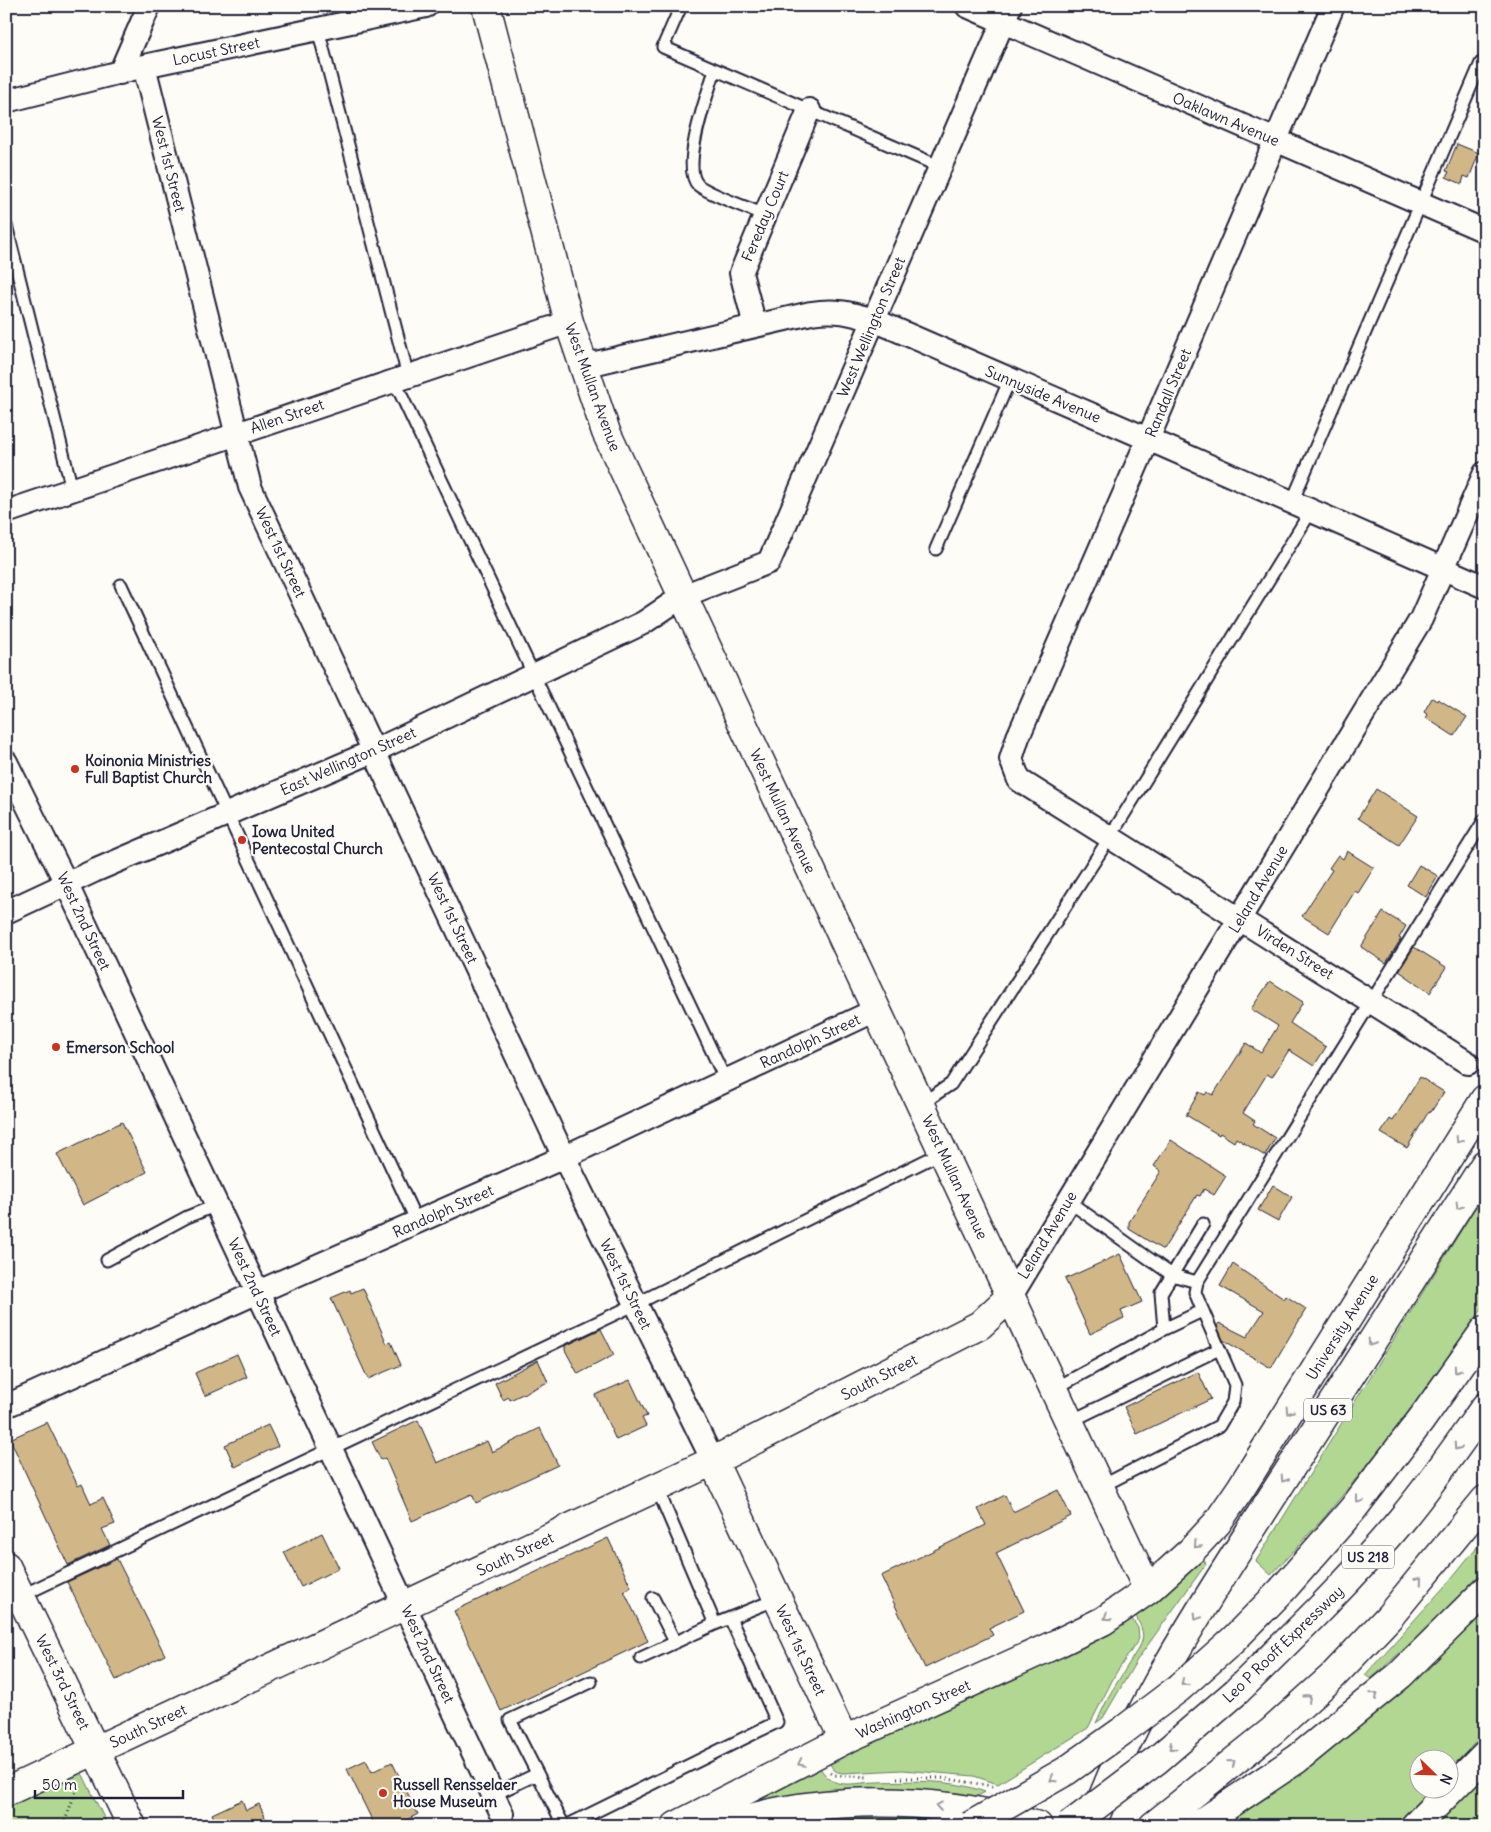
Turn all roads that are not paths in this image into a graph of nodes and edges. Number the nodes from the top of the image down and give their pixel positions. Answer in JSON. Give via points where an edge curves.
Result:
{"nodes":[{"id":1,"x":149,"y":6,"type":"edge"},
{"id":2,"x":426,"y":6,"type":"edge"},
{"id":3,"x":486,"y":6,"type":"edge"},
{"id":4,"x":681,"y":6,"type":"edge"},
{"id":5,"x":968,"y":6,"type":"edge"},
{"id":6,"x":1333,"y":6,"type":"edge"},
{"id":7,"x":1007,"y":14,"type":"edge"},
{"id":8,"x":318,"y":29,"type":"junction"},
{"id":9,"x":1481,"y":63,"type":"dead end"},
{"id":10,"x":144,"y":66,"type":"junction"},
{"id":11,"x":714,"y":70,"type":"junction"},
{"id":12,"x":120,"y":73,"type":"junction"},
{"id":13,"x":6,"y":101,"type":"edge"},
{"id":14,"x":809,"y":110,"type":"junction"},
{"id":15,"x":1276,"y":140,"type":"junction"},
{"id":16,"x":941,"y":167,"type":"junction"},
{"id":17,"x":1422,"y":204,"type":"junction"},
{"id":18,"x":765,"y":215,"type":"junction"},
{"id":19,"x":6,"y":225,"type":"edge"},
{"id":20,"x":1485,"y":231,"type":"edge"},
{"id":21,"x":874,"y":320,"type":"junction"},
{"id":22,"x":568,"y":322,"type":"junction"},
{"id":23,"x":755,"y":325,"type":"junction"},
{"id":24,"x":583,"y":366,"type":"junction"},
{"id":25,"x":401,"y":378,"type":"junction"},
{"id":26,"x":1010,"y":380,"type":"junction"},
{"id":27,"x":236,"y":434,"type":"junction"},
{"id":28,"x":1148,"y":439,"type":"junction"},
{"id":29,"x":1485,"y":472,"type":"edge"},
{"id":30,"x":72,"y":489,"type":"junction"},
{"id":31,"x":1301,"y":507,"type":"junction"},
{"id":32,"x":6,"y":512,"type":"edge"},
{"id":33,"x":936,"y":549,"type":"dead end"},
{"id":34,"x":1444,"y":569,"type":"junction"},
{"id":35,"x":121,"y":585,"type":"dead end"},
{"id":36,"x":1485,"y":587,"type":"edge"},
{"id":37,"x":683,"y":596,"type":"junction"},
{"id":38,"x":535,"y":674,"type":"junction"},
{"id":39,"x":374,"y":751,"type":"junction"},
{"id":40,"x":6,"y":762,"type":"edge"},
{"id":41,"x":1019,"y":780,"type":"joint"},
{"id":42,"x":227,"y":814,"type":"junction"},
{"id":43,"x":1485,"y":819,"type":"edge"},
{"id":44,"x":1110,"y":837,"type":"junction"},
{"id":45,"x":66,"y":883,"type":"junction"},
{"id":46,"x":6,"y":912,"type":"edge"},
{"id":47,"x":1240,"y":918,"type":"junction"},
{"id":48,"x":1372,"y":1001,"type":"junction"},
{"id":49,"x":876,"y":1010,"type":"junction"},
{"id":50,"x":1468,"y":1063,"type":"dead end"},
{"id":51,"x":726,"y":1081,"type":"junction"},
{"id":52,"x":1485,"y":1098,"type":"edge"},
{"id":53,"x":921,"y":1104,"type":"junction"},
{"id":54,"x":943,"y":1152,"type":"junction"},
{"id":55,"x":564,"y":1157,"type":"junction"},
{"id":56,"x":1485,"y":1164,"type":"edge"},
{"id":57,"x":1068,"y":1201,"type":"junction"},
{"id":58,"x":217,"y":1205,"type":"junction"},
{"id":59,"x":417,"y":1222,"type":"junction"},
{"id":60,"x":1203,"y":1224,"type":"dead end"},
{"id":61,"x":107,"y":1260,"type":"dead end"},
{"id":62,"x":1172,"y":1275,"type":"junction"},
{"id":63,"x":1197,"y":1282,"type":"junction"},
{"id":64,"x":258,"y":1292,"type":"junction"},
{"id":65,"x":1011,"y":1296,"type":"junction"},
{"id":66,"x":636,"y":1304,"type":"junction"},
{"id":67,"x":1202,"y":1311,"type":"junction"},
{"id":68,"x":1164,"y":1329,"type":"junction"},
{"id":69,"x":1485,"y":1330,"type":"edge"},
{"id":70,"x":1219,"y":1349,"type":"junction"},
{"id":71,"x":1054,"y":1389,"type":"junction"},
{"id":72,"x":6,"y":1406,"type":"edge"},
{"id":73,"x":1485,"y":1407,"type":"edge"},
{"id":74,"x":1070,"y":1422,"type":"junction"},
{"id":75,"x":332,"y":1449,"type":"junction"},
{"id":76,"x":713,"y":1461,"type":"junction"},
{"id":77,"x":657,"y":1488,"type":"junction"},
{"id":78,"x":1100,"y":1488,"type":"junction"},
{"id":79,"x":1485,"y":1500,"type":"edge"},
{"id":80,"x":6,"y":1566,"type":"edge"},
{"id":81,"x":1148,"y":1590,"type":"junction"},
{"id":82,"x":1485,"y":1591,"type":"edge"},
{"id":83,"x":653,"y":1598,"type":"dead end"},
{"id":84,"x":777,"y":1599,"type":"junction"},
{"id":85,"x":14,"y":1600,"type":"edge"},
{"id":86,"x":405,"y":1606,"type":"junction"},
{"id":87,"x":730,"y":1618,"type":"junction"},
{"id":88,"x":714,"y":1624,"type":"junction"},
{"id":89,"x":675,"y":1642,"type":"junction"},
{"id":90,"x":642,"y":1658,"type":"dead end"},
{"id":91,"x":592,"y":1682,"type":"dead end"},
{"id":92,"x":844,"y":1740,"type":"junction"},
{"id":93,"x":96,"y":1750,"type":"junction"},
{"id":94,"x":1485,"y":1755,"type":"edge"},
{"id":95,"x":537,"y":1774,"type":"junction"},
{"id":96,"x":6,"y":1792,"type":"edge"},
{"id":97,"x":497,"y":1805,"type":"joint"},
{"id":98,"x":132,"y":1826,"type":"edge"},
{"id":99,"x":565,"y":1826,"type":"edge"},
{"id":100,"x":676,"y":1826,"type":"edge"},
{"id":101,"x":722,"y":1826,"type":"edge"},
{"id":102,"x":970,"y":1826,"type":"edge"},
{"id":103,"x":1038,"y":1826,"type":"edge"},
{"id":104,"x":1069,"y":1826,"type":"edge"},
{"id":105,"x":1092,"y":1826,"type":"edge"},
{"id":106,"x":1153,"y":1826,"type":"edge"},
{"id":107,"x":1197,"y":1826,"type":"edge"},
{"id":108,"x":1415,"y":1826,"type":"edge"}],
"edges":[{"from":1,"to":12,"type":"street"},
{"from":2,"to":8,"type":"street","name":"Locust Street"},
{"from":3,"to":22,"type":"main road","name":"West Mullan Avenue"},
{"from":4,"to":11,"type":"lane","via":[[663,47]]},
{"from":5,"to":7,"type":"street","name":"Oaklawn Avenue"},
{"from":6,"to":15,"type":"street","name":"Randall Street"},
{"from":7,"to":15,"type":"street","name":"Oaklawn Avenue"},
{"from":7,"to":16,"type":"street","name":"West Wellington Street"},
{"from":8,"to":10,"type":"street","name":"Locust Street"},
{"from":8,"to":25,"type":"lane"},
{"from":9,"to":17,"type":"lane"},
{"from":10,"to":12,"type":"street","name":"Locust Street"},
{"from":10,"to":27,"type":"street","name":"West 1st Street"},
{"from":11,"to":14,"type":"lane"},
{"from":11,"to":18,"type":"lane","via":[[692,151],[692,173],[698,185]]},
{"from":12,"to":13,"type":"street","name":"Locust Street"},
{"from":14,"to":16,"type":"lane"},
{"from":14,"to":18,"type":"street","name":"Fereday Court"},
{"from":15,"to":17,"type":"street","name":"Oaklawn Avenue"},
{"from":15,"to":28,"type":"street","name":"Randall Street"},
{"from":16,"to":21,"type":"street","name":"West Wellington Street"},
{"from":17,"to":20,"type":"street","name":"Oaklawn Avenue"},
{"from":17,"to":31,"type":"lane"},
{"from":18,"to":23,"type":"street","name":"Fereday Court","via":[[741,273]]},
{"from":19,"to":30,"type":"lane"},
{"from":21,"to":23,"type":"street","name":"Sunnyside Avenue","via":[[846,311],[828,310]]},
{"from":21,"to":26,"type":"street","name":"Sunnyside Avenue"},
{"from":21,"to":37,"type":"street","name":"West Wellington Street","via":[[769,562]]},
{"from":22,"to":24,"type":"main road","name":"West Mullan Avenue"},
{"from":22,"to":25,"type":"street","name":"Allen Street"},
{"from":23,"to":24,"type":"street","name":"Sunnyside Avenue"},
{"from":24,"to":37,"type":"main road","name":"West Mullan Avenue","via":[[606,432]]},
{"from":25,"to":27,"type":"street","name":"Allen Street"},
{"from":25,"to":38,"type":"lane"},
{"from":26,"to":28,"type":"street","name":"Sunnyside Avenue"},
{"from":26,"to":33,"type":"lane"},
{"from":27,"to":30,"type":"street","name":"Allen Street"},
{"from":27,"to":39,"type":"street","name":"West 1st Street","via":[[250,487]]},
{"from":28,"to":31,"type":"street","name":"Sunnyside Avenue"},
{"from":28,"to":41,"type":"street","name":"Randall Street","via":[[1018,737],[1012,759]]},
{"from":29,"to":34,"type":"street","name":"Leland Avenue"},
{"from":30,"to":32,"type":"street","name":"Allen Street"},
{"from":31,"to":34,"type":"street","name":"Sunnyside Avenue"},
{"from":31,"to":44,"type":"lane"},
{"from":34,"to":36,"type":"street","name":"Sunnyside Avenue"},
{"from":34,"to":47,"type":"street","name":"Leland Avenue","via":[[1422,619]]},
{"from":35,"to":42,"type":"lane"},
{"from":37,"to":38,"type":"street","name":"East Wellington Street","via":[[643,623]]},
{"from":37,"to":49,"type":"main road","name":"West Mullan Avenue"},
{"from":38,"to":39,"type":"street","name":"East Wellington Street"},
{"from":38,"to":51,"type":"lane"},
{"from":39,"to":42,"type":"street","name":"East Wellington Street"},
{"from":39,"to":55,"type":"street","name":"West 1st Street"},
{"from":40,"to":45,"type":"street","name":"West 2nd Street"},
{"from":41,"to":44,"type":"street","name":"Virden Street"},
{"from":42,"to":45,"type":"street","name":"East Wellington Street"},
{"from":42,"to":59,"type":"lane"},
{"from":43,"to":48,"type":"lane"},
{"from":44,"to":47,"type":"street","name":"Virden Street"},
{"from":44,"to":53,"type":"lane","via":[[951,1084]]},
{"from":45,"to":46,"type":"street","name":"East Wellington Street"},
{"from":45,"to":58,"type":"street","name":"West 2nd Street"},
{"from":47,"to":48,"type":"street","name":"Virden Street"},
{"from":47,"to":57,"type":"street","name":"Leland Avenue"},
{"from":48,"to":50,"type":"street","name":"Virden Street"},
{"from":48,"to":63,"type":"lane"},
{"from":49,"to":51,"type":"street","name":"Randolph Street"},
{"from":49,"to":53,"type":"main road","name":"West Mullan Avenue"},
{"from":51,"to":55,"type":"street","name":"Randolph Street"},
{"from":52,"to":81,"type":"main road","name":"University Avenue","one_way":true,"via":[[1241,1488],[1217,1523]]},
{"from":53,"to":54,"type":"main road","name":"West Mullan Avenue"},
{"from":54,"to":65,"type":"main road","name":"West Mullan Avenue"},
{"from":54,"to":66,"type":"lane"},
{"from":55,"to":59,"type":"street","name":"Randolph Street"},
{"from":55,"to":66,"type":"street","name":"West 1st Street"},
{"from":56,"to":105,"type":"main road","number":"US 63","one_way":true,"via":[[1173,1656],[1138,1719]]},
{"from":57,"to":62,"type":"lane"},
{"from":57,"to":65,"type":"street","name":"Leland Avenue"},
{"from":58,"to":61,"type":"lane","via":[[187,1217]]},
{"from":58,"to":64,"type":"street","name":"West 2nd Street"},
{"from":59,"to":64,"type":"street","name":"Randolph Street"},
{"from":60,"to":62,"type":"lane"},
{"from":62,"to":63,"type":"lane"},
{"from":62,"to":68,"type":"lane","via":[[1161,1293]]},
{"from":63,"to":67,"type":"lane","via":[[1195,1292]]},
{"from":64,"to":72,"type":"street","name":"Randolph Street"},
{"from":64,"to":75,"type":"street","name":"West 2nd Street"},
{"from":65,"to":71,"type":"main road","name":"West Mullan Avenue"},
{"from":65,"to":76,"type":"main road","name":"South Street","via":[[980,1326]]},
{"from":66,"to":75,"type":"lane"},
{"from":66,"to":76,"type":"street","name":"West 1st Street"},
{"from":67,"to":68,"type":"lane"},
{"from":67,"to":70,"type":"lane"},
{"from":68,"to":71,"type":"lane"},
{"from":69,"to":102,"type":"main road","one_way":true,"bridge":true,"via":[[1352,1510],[1233,1640],[1179,1688],[1066,1771]]},
{"from":70,"to":74,"type":"lane"},
{"from":70,"to":78,"type":"lane","via":[[1235,1385],[1233,1402],[1219,1426]]},
{"from":71,"to":74,"type":"main road","name":"West Mullan Avenue"},
{"from":73,"to":104,"type":"main road","name":"Leo P Rooff Expressway","number":"US 218","one_way":true,"bridge":true,"via":[[1453,1453],[1348,1580],[1236,1692],[1158,1759]]},
{"from":74,"to":78,"type":"main road","name":"West Mullan Avenue"},
{"from":75,"to":85,"type":"lane"},
{"from":75,"to":86,"type":"street","name":"West 2nd Street"},
{"from":76,"to":77,"type":"main road","name":"South Street"},
{"from":76,"to":84,"type":"main road","name":"West 1st Street"},
{"from":77,"to":86,"type":"main road","name":"South Street"},
{"from":77,"to":88,"type":"lane"},
{"from":78,"to":81,"type":"main road","name":"West Mullan Avenue"},
{"from":106,"to":79,"type":"main road","one_way":true,"via":[[1272,1731],[1332,1677],[1389,1617]]},
{"from":80,"to":85,"type":"main road","name":"West 3rd Street"},
{"from":81,"to":92,"type":"main road","name":"Washington Street","one_way":true,"via":[[1103,1621]]},
{"from":107,"to":82,"type":"main road","one_way":true,"via":[[1297,1760],[1400,1675]]},
{"from":83,"to":89,"type":"lane"},
{"from":84,"to":87,"type":"lane"},
{"from":84,"to":92,"type":"main road","name":"West 1st Street"},
{"from":85,"to":93,"type":"main road","name":"West 3rd Street"},
{"from":86,"to":93,"type":"main road","name":"South Street"},
{"from":86,"to":97,"type":"street","name":"West 2nd Street"},
{"from":87,"to":88,"type":"lane"},
{"from":87,"to":99,"type":"lane","via":[[777,1722]]},
{"from":88,"to":89,"type":"lane"},
{"from":89,"to":90,"type":"lane"},
{"from":91,"to":95,"type":"lane","via":[[510,1720]]},
{"from":92,"to":100,"type":"main road","name":"Washington Street","one_way":true},
{"from":93,"to":96,"type":"main road","name":"South Street"},
{"from":93,"to":98,"type":"main road","name":"West 3rd Street"},
{"from":94,"to":108,"type":"main road"},
{"from":95,"to":97,"type":"lane"},
{"from":95,"to":99,"type":"lane"},
{"from":103,"to":101,"type":"main road","one_way":true,"via":[[929,1804],[864,1802],[746,1818]]}]}
